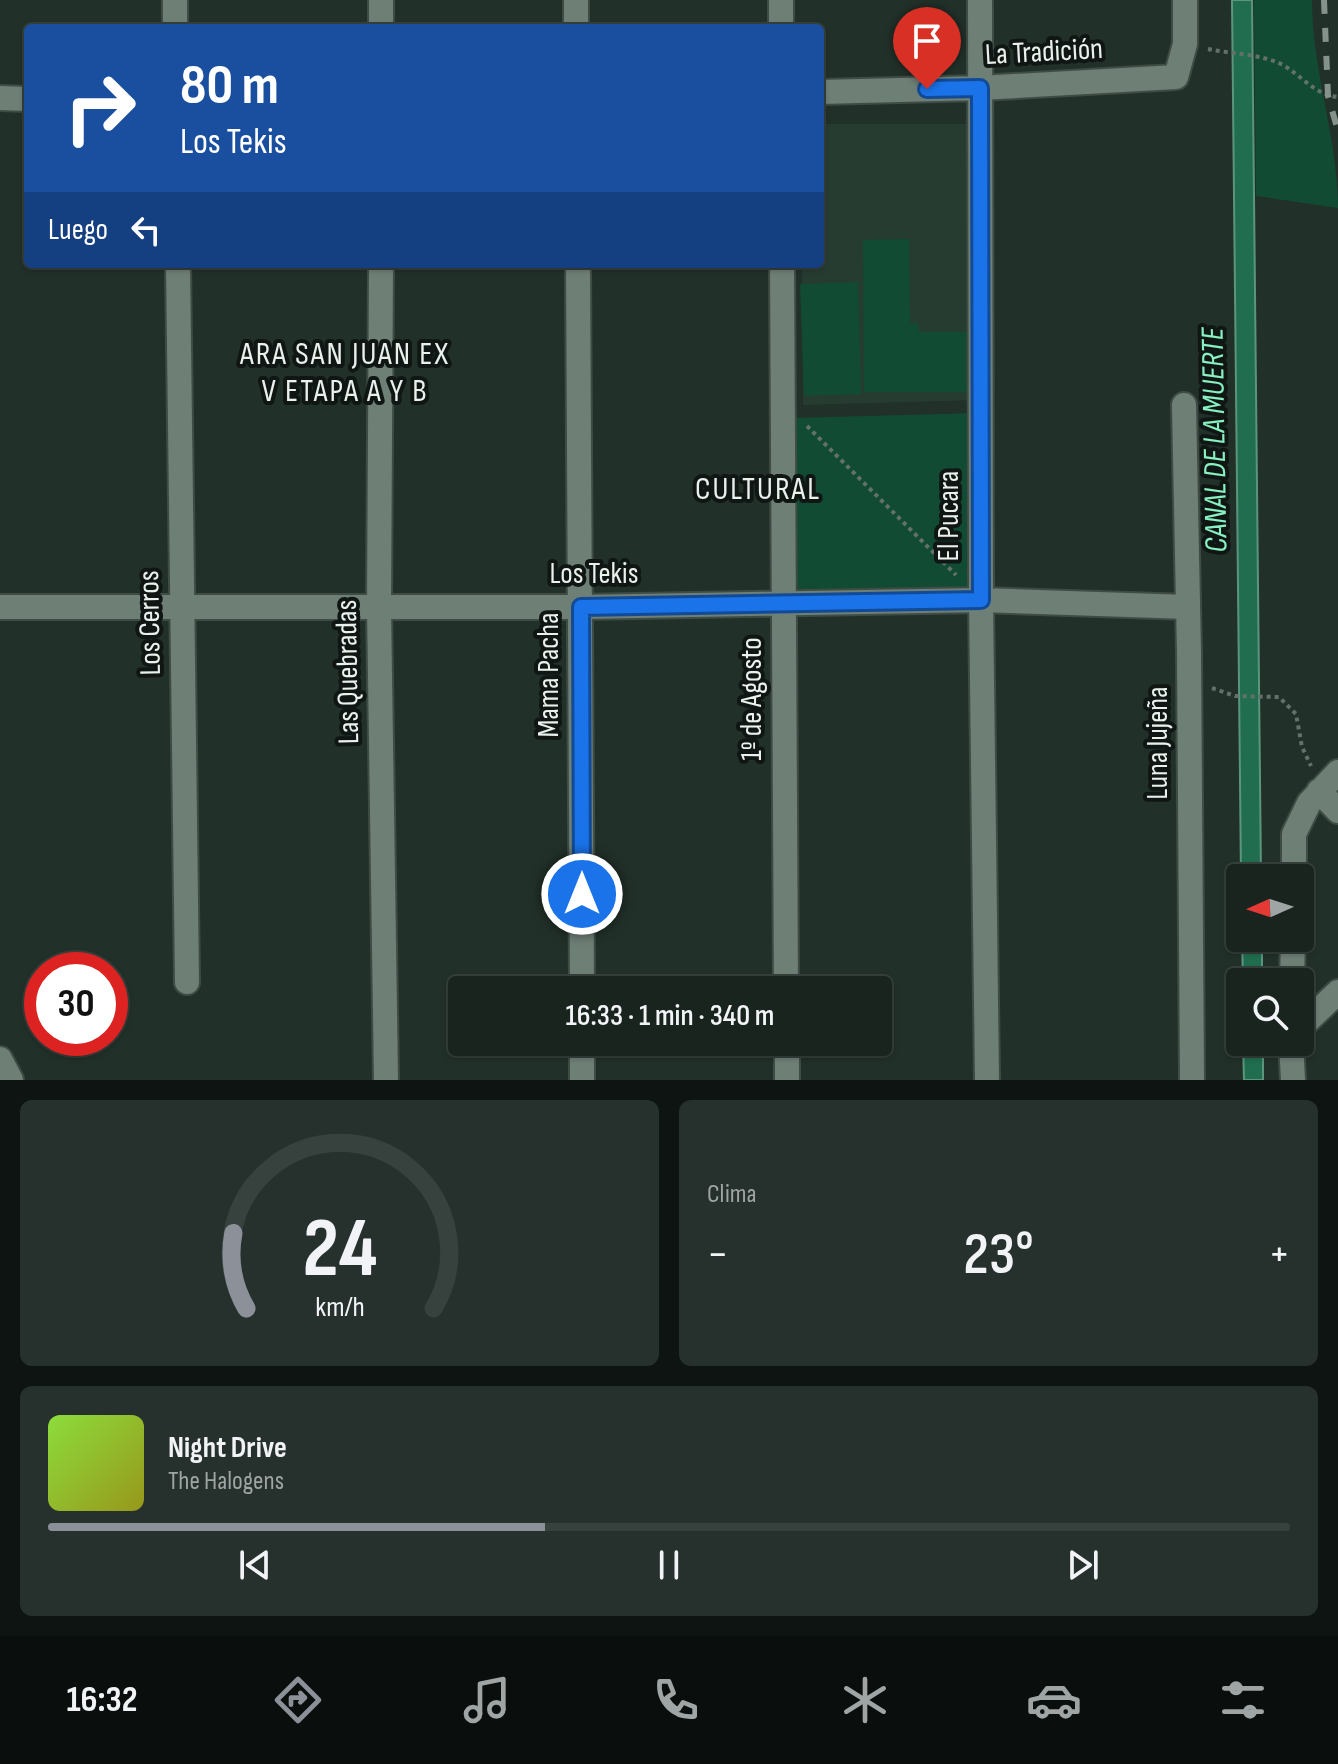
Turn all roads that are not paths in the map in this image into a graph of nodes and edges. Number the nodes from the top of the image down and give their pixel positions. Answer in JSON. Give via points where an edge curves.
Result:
{"nodes":[{"id":1,"x":175,"y":0,"type":"edge"},
{"id":2,"x":381,"y":0,"type":"edge"},
{"id":3,"x":576,"y":0,"type":"edge"},
{"id":4,"x":781,"y":0,"type":"edge"},
{"id":5,"x":980,"y":0,"type":"edge"},
{"id":6,"x":1185,"y":0,"type":"edge"},
{"id":7,"x":175,"y":24,"type":"edge"},
{"id":8,"x":381,"y":24,"type":"edge"},
{"id":9,"x":576,"y":24,"type":"edge"},
{"id":10,"x":781,"y":24,"type":"edge"},
{"id":11,"x":980,"y":88,"type":"junction"},
{"id":12,"x":824,"y":92,"type":"edge"},
{"id":13,"x":0,"y":98,"type":"edge"},
{"id":14,"x":24,"y":99,"type":"edge"},
{"id":15,"x":178,"y":268,"type":"edge"},
{"id":16,"x":381,"y":268,"type":"edge"},
{"id":17,"x":578,"y":268,"type":"edge"},
{"id":18,"x":782,"y":268,"type":"edge"},
{"id":19,"x":1184,"y":405,"type":"dead end"},
{"id":20,"x":981,"y":600,"type":"junction"},
{"id":21,"x":783,"y":604,"type":"junction"},
{"id":22,"x":0,"y":607,"type":"edge"},
{"id":23,"x":379,"y":607,"type":"junction"},
{"id":24,"x":581,"y":607,"type":"junction"},
{"id":25,"x":1188,"y":607,"type":"junction"},
{"id":26,"x":182,"y":609,"type":"junction"},
{"id":27,"x":1338,"y":772,"type":"edge"},
{"id":28,"x":1319,"y":791,"type":"junction"},
{"id":29,"x":1338,"y":811,"type":"edge"},
{"id":30,"x":1294,"y":864,"type":"edge"},
{"id":31,"x":582,"y":976,"type":"edge"},
{"id":32,"x":786,"y":976,"type":"edge"},
{"id":33,"x":187,"y":982,"type":"dead end"},
{"id":34,"x":1338,"y":992,"type":"edge"},
{"id":35,"x":1314,"y":1015,"type":"edge"},
{"id":36,"x":582,"y":1056,"type":"edge"},
{"id":37,"x":787,"y":1056,"type":"edge"},
{"id":38,"x":1292,"y":1056,"type":"edge"},
{"id":39,"x":0,"y":1059,"type":"edge"},
{"id":40,"x":11,"y":1080,"type":"edge"},
{"id":41,"x":386,"y":1080,"type":"edge"},
{"id":42,"x":582,"y":1080,"type":"edge"},
{"id":43,"x":787,"y":1080,"type":"edge"},
{"id":44,"x":987,"y":1080,"type":"edge"},
{"id":45,"x":1192,"y":1080,"type":"edge"},
{"id":46,"x":1293,"y":1080,"type":"edge"}],
"edges":[{"from":1,"to":7,"type":"street"},
{"from":2,"to":8,"type":"street"},
{"from":3,"to":9,"type":"street"},
{"from":4,"to":10,"type":"street"},
{"from":5,"to":11,"type":"street","name":"El Pucara"},
{"from":6,"to":11,"type":"street","name":"La Tradición","via":[[1185,44],[1176,77]]},
{"from":11,"to":12,"type":"street","name":"La Tradición"},
{"from":11,"to":20,"type":"street","name":"El Pucara"},
{"from":13,"to":14,"type":"street"},
{"from":15,"to":26,"type":"street","name":"Los Cerros"},
{"from":16,"to":23,"type":"street","name":"Las Quebradas"},
{"from":17,"to":24,"type":"street","name":"Mama Pacha"},
{"from":18,"to":21,"type":"street","name":"1º de Agosto"},
{"from":19,"to":25,"type":"street","name":"Luna Jujeña"},
{"from":20,"to":21,"type":"street","name":"Los Tekis"},
{"from":20,"to":25,"type":"street","name":"Los Tekis"},
{"from":20,"to":44,"type":"street","name":"El Pucara"},
{"from":21,"to":24,"type":"street","name":"Los Tekis"},
{"from":21,"to":32,"type":"street","name":"1º de Agosto"},
{"from":22,"to":26,"type":"street","name":"Los Tekis"},
{"from":23,"to":24,"type":"street","name":"Los Tekis"},
{"from":23,"to":26,"type":"street","name":"Los Tekis"},
{"from":23,"to":41,"type":"street","name":"Las Quebradas"},
{"from":24,"to":31,"type":"street","name":"Mama Pacha"},
{"from":25,"to":45,"type":"street","name":"Luna Jujeña"},
{"from":26,"to":33,"type":"street","name":"Los Cerros"},
{"from":27,"to":28,"type":"street"},
{"from":28,"to":29,"type":"street"},
{"from":28,"to":30,"type":"street","via":[[1294,834]]},
{"from":34,"to":35,"type":"street"},
{"from":36,"to":42,"type":"street"},
{"from":37,"to":43,"type":"street"},
{"from":38,"to":46,"type":"street"},
{"from":39,"to":40,"type":"street"}]}
